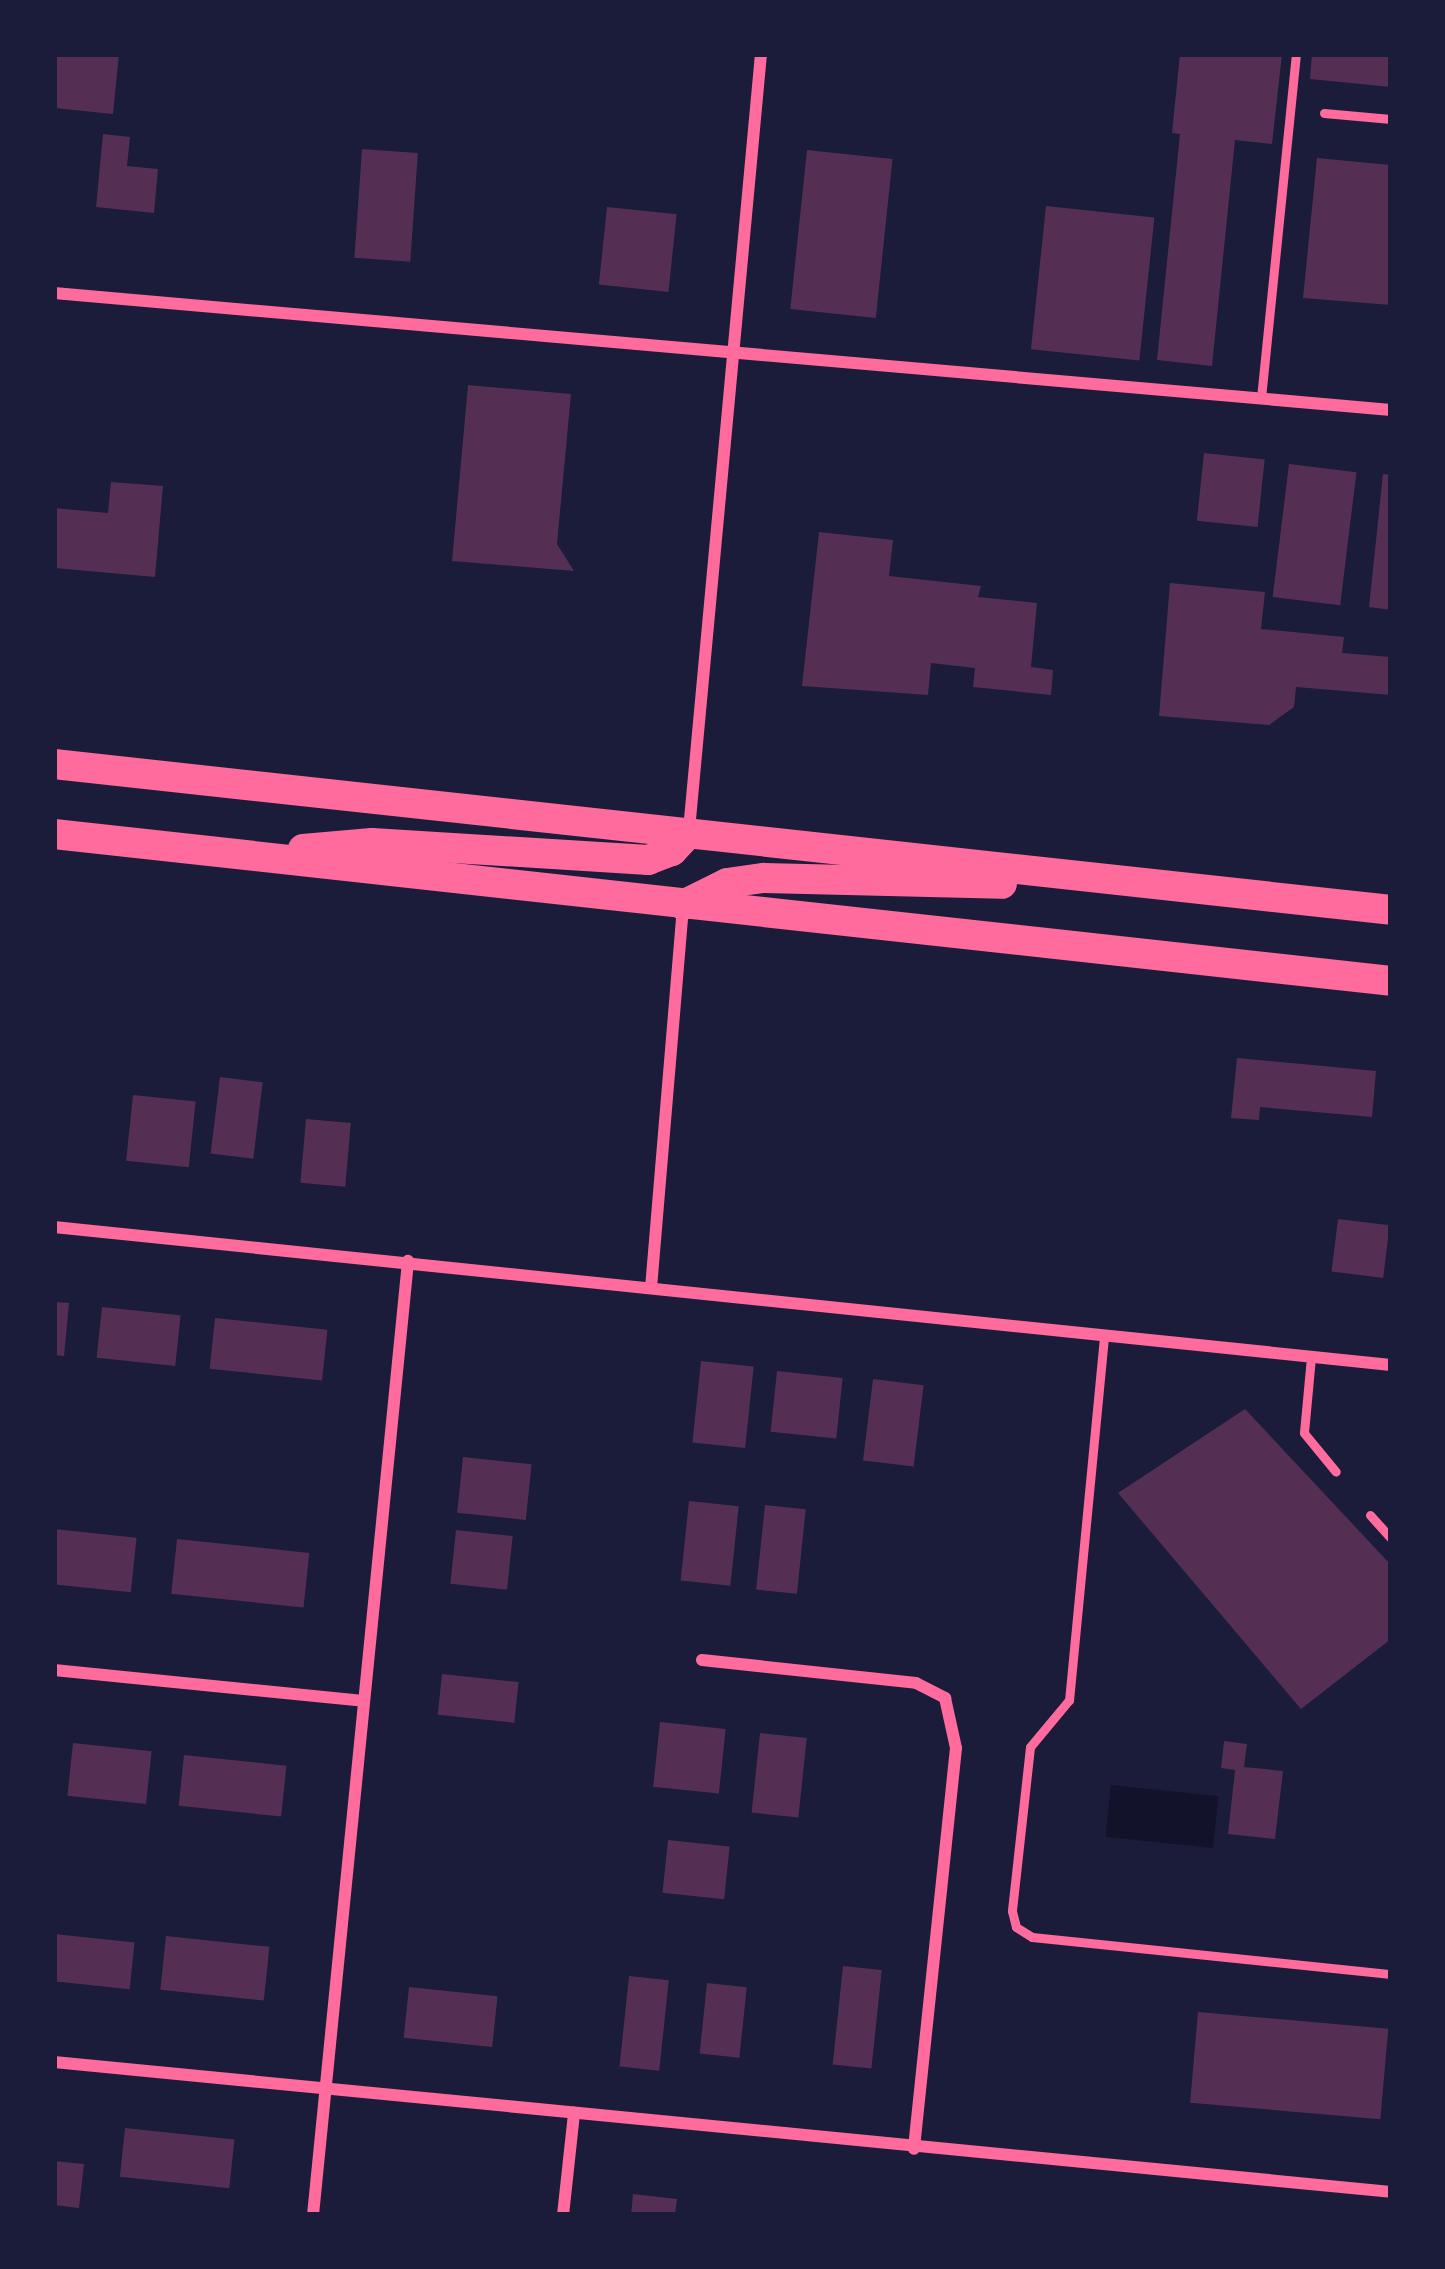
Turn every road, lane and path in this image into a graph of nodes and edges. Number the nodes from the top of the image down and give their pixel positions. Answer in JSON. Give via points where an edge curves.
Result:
{"nodes":[{"id":1,"x":761,"y":54,"type":"edge"},
{"id":2,"x":1296,"y":54,"type":"edge"},
{"id":3,"x":1324,"y":113,"type":"dead end"},
{"id":4,"x":1391,"y":119,"type":"edge"},
{"id":5,"x":54,"y":293,"type":"edge"},
{"id":6,"x":732,"y":351,"type":"junction"},
{"id":7,"x":1261,"y":398,"type":"junction"},
{"id":8,"x":1391,"y":410,"type":"edge"},
{"id":9,"x":54,"y":764,"type":"edge"},
{"id":10,"x":689,"y":832,"type":"junction"},
{"id":11,"x":54,"y":834,"type":"edge"},
{"id":12,"x":261,"y":857,"type":"junction"},
{"id":13,"x":1079,"y":876,"type":"junction"},
{"id":14,"x":683,"y":906,"type":"junction"},
{"id":15,"x":1391,"y":910,"type":"edge"},
{"id":16,"x":1391,"y":981,"type":"edge"},
{"id":17,"x":54,"y":1227,"type":"edge"},
{"id":18,"x":408,"y":1261,"type":"junction"},
{"id":19,"x":651,"y":1288,"type":"junction"},
{"id":20,"x":1104,"y":1337,"type":"junction"},
{"id":21,"x":1311,"y":1357,"type":"junction"},
{"id":22,"x":1391,"y":1365,"type":"edge"},
{"id":23,"x":1336,"y":1472,"type":"dead end"},
{"id":24,"x":1370,"y":1515,"type":"dead end"},
{"id":25,"x":1391,"y":1538,"type":"edge"},
{"id":26,"x":702,"y":1660,"type":"dead end"},
{"id":27,"x":54,"y":1670,"type":"edge"},
{"id":28,"x":363,"y":1701,"type":"junction"},
{"id":29,"x":1391,"y":1975,"type":"edge"},
{"id":30,"x":54,"y":2062,"type":"edge"},
{"id":31,"x":327,"y":2087,"type":"junction"},
{"id":32,"x":574,"y":2113,"type":"junction"},
{"id":33,"x":914,"y":2149,"type":"junction"},
{"id":34,"x":1391,"y":2192,"type":"edge"},
{"id":35,"x":313,"y":2215,"type":"edge"},
{"id":36,"x":563,"y":2215,"type":"edge"}],
"edges":[{"from":1,"to":6,"type":"street"},
{"from":2,"to":7,"type":"lane"},
{"from":3,"to":4,"type":"lane"},
{"from":5,"to":6,"type":"street"},
{"from":6,"to":7,"type":"street"},
{"from":6,"to":10,"type":"street"},
{"from":7,"to":8,"type":"street"},
{"from":9,"to":10,"type":"main road"},
{"from":10,"to":12,"type":"main road","via":[[648,860],[373,843]]},
{"from":10,"to":13,"type":"main road"},
{"from":11,"to":12,"type":"main road"},
{"from":12,"to":14,"type":"main road"},
{"from":13,"to":14,"type":"main road","via":[[933,885],[764,878],[727,883]]},
{"from":13,"to":15,"type":"main road"},
{"from":14,"to":16,"type":"main road"},
{"from":14,"to":19,"type":"street"},
{"from":17,"to":18,"type":"street"},
{"from":18,"to":19,"type":"street"},
{"from":18,"to":28,"type":"street"},
{"from":19,"to":20,"type":"street"},
{"from":20,"to":21,"type":"street"},
{"from":20,"to":29,"type":"lane","via":[[1069,1700],[1030,1747],[1016,1927],[1032,1937]]},
{"from":21,"to":22,"type":"street"},
{"from":21,"to":23,"type":"lane","via":[[1304,1433]]},
{"from":24,"to":25,"type":"lane"},
{"from":26,"to":33,"type":"street","via":[[916,1683],[945,1698],[956,1748]]},
{"from":27,"to":28,"type":"street"},
{"from":28,"to":31,"type":"street"},
{"from":30,"to":31,"type":"street"},
{"from":31,"to":32,"type":"street"},
{"from":31,"to":35,"type":"street"},
{"from":32,"to":33,"type":"street"},
{"from":32,"to":36,"type":"street"},
{"from":33,"to":34,"type":"street"}]}
